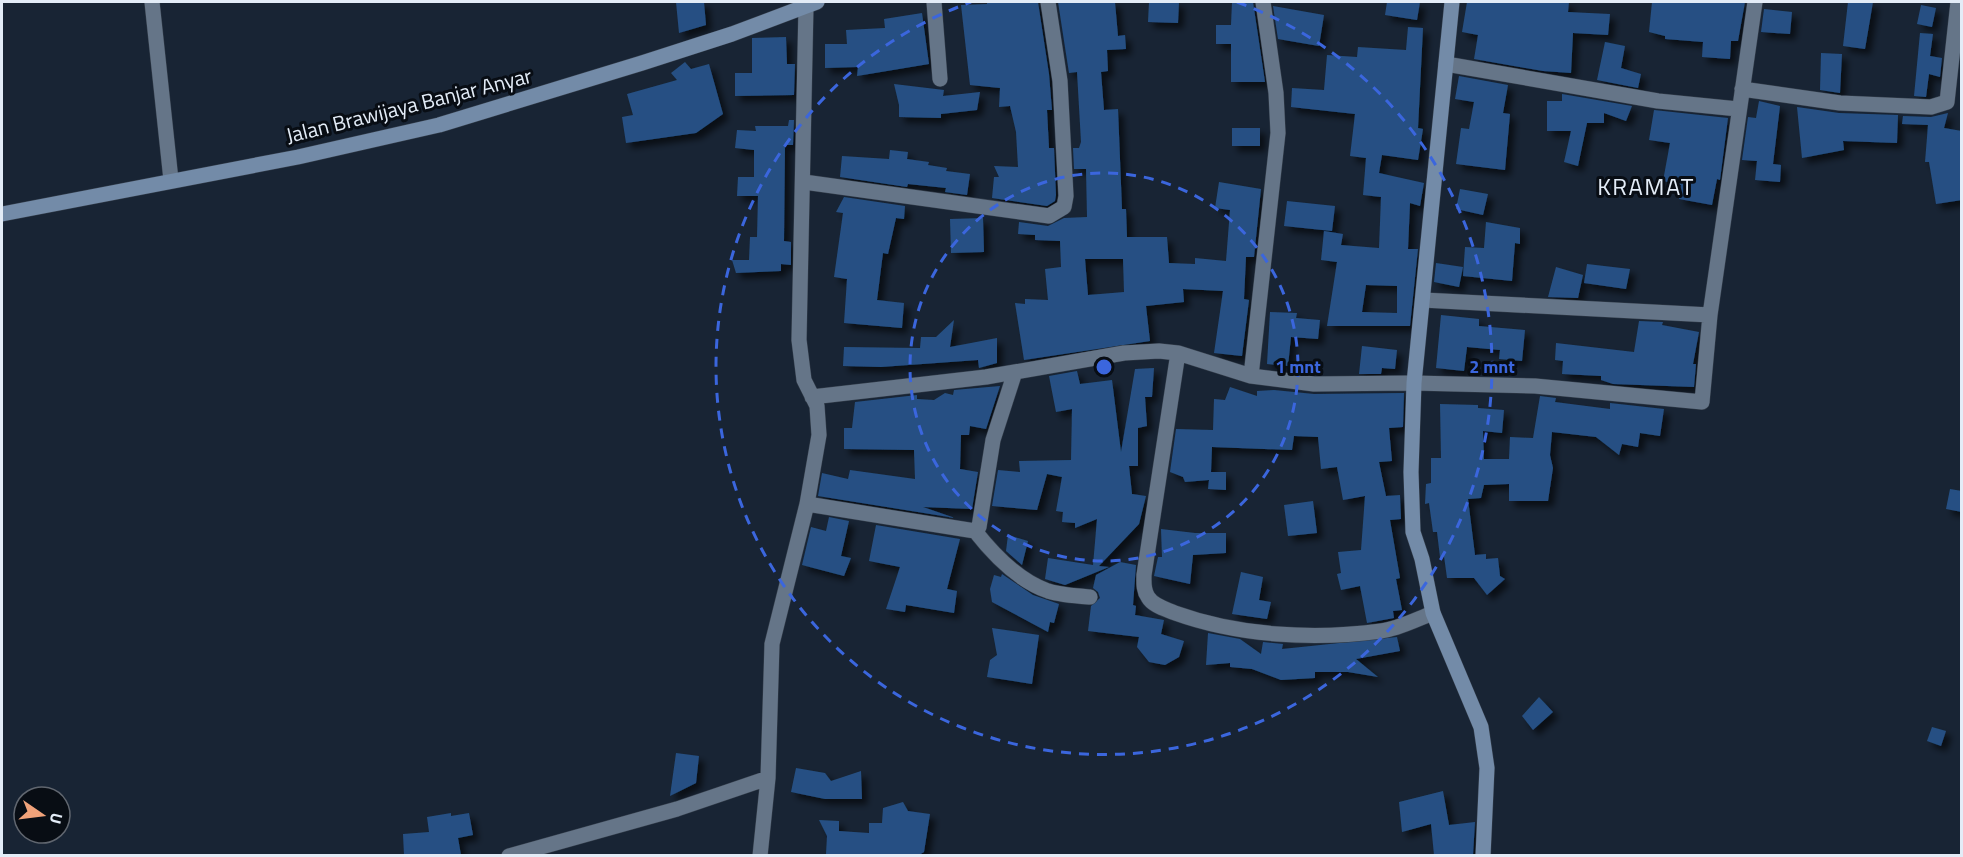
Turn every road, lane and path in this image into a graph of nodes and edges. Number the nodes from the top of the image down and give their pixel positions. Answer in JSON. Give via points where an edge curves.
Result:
{"nodes":[{"id":1,"x":152,"y":2,"type":"edge"},
{"id":2,"x":934,"y":2,"type":"edge"},
{"id":3,"x":1048,"y":2,"type":"edge"},
{"id":4,"x":1263,"y":2,"type":"edge"},
{"id":5,"x":1452,"y":2,"type":"edge"},
{"id":6,"x":1755,"y":2,"type":"edge"},
{"id":7,"x":812,"y":4,"type":"edge"},
{"id":8,"x":1959,"y":10,"type":"edge"},
{"id":9,"x":1446,"y":64,"type":"junction"},
{"id":10,"x":940,"y":79,"type":"dead end"},
{"id":11,"x":1742,"y":89,"type":"junction"},
{"id":12,"x":1738,"y":109,"type":"junction"},
{"id":13,"x":171,"y":180,"type":"junction"},
{"id":14,"x":804,"y":182,"type":"junction"},
{"id":15,"x":2,"y":214,"type":"edge"},
{"id":16,"x":1423,"y":300,"type":"junction"},
{"id":17,"x":1710,"y":315,"type":"junction"},
{"id":18,"x":1178,"y":353,"type":"junction"},
{"id":19,"x":1015,"y":372,"type":"junction"},
{"id":20,"x":1251,"y":376,"type":"junction"},
{"id":21,"x":1414,"y":382,"type":"junction"},
{"id":22,"x":812,"y":397,"type":"junction"},
{"id":23,"x":807,"y":504,"type":"junction"},
{"id":24,"x":975,"y":531,"type":"junction"},
{"id":25,"x":1090,"y":597,"type":"dead end"},
{"id":26,"x":1433,"y":614,"type":"junction"},
{"id":27,"x":768,"y":778,"type":"junction"},
{"id":28,"x":508,"y":855,"type":"edge"},
{"id":29,"x":759,"y":855,"type":"edge"},
{"id":30,"x":1483,"y":855,"type":"edge"}],
"edges":[{"from":1,"to":13,"type":"street"},
{"from":2,"to":10,"type":"street"},
{"from":3,"to":14,"type":"street","via":[[1061,92],[1064,207],[1049,216]]},
{"from":4,"to":20,"type":"street","via":[[1278,133]]},
{"from":5,"to":9,"type":"street"},
{"from":6,"to":11,"type":"street"},
{"from":7,"to":13,"type":"street","name":"Jalan Brawijaya Banjar Anyar","via":[[652,60],[439,125],[298,157]]},
{"from":7,"to":14,"type":"street"},
{"from":8,"to":11,"type":"street","via":[[1950,92],[1947,102],[1940,105],[1840,103]]},
{"from":9,"to":12,"type":"street","via":[[1658,101]]},
{"from":9,"to":16,"type":"street"},
{"from":11,"to":12,"type":"street"},
{"from":12,"to":17,"type":"street"},
{"from":13,"to":15,"type":"street","name":"Jalan Brawijaya Banjar Anyar"},
{"from":14,"to":22,"type":"street","via":[[799,340],[804,380]]},
{"from":16,"to":17,"type":"street"},
{"from":16,"to":21,"type":"street"},
{"from":17,"to":21,"type":"street","via":[[1700,403],[1603,390]]},
{"from":18,"to":19,"type":"street","via":[[1124,353]]},
{"from":18,"to":20,"type":"street"},
{"from":18,"to":26,"type":"street","via":[[1144,575],[1148,598],[1162,608],[1190,618],[1257,633],[1342,635],[1384,631]]},
{"from":19,"to":22,"type":"street"},
{"from":19,"to":24,"type":"street","via":[[993,440]]},
{"from":20,"to":21,"type":"street","via":[[1297,383]]},
{"from":21,"to":26,"type":"street","via":[[1413,532]]},
{"from":22,"to":23,"type":"street","via":[[817,406],[819,435]]},
{"from":23,"to":24,"type":"street"},
{"from":23,"to":27,"type":"street","via":[[773,637]]},
{"from":24,"to":25,"type":"street","via":[[1003,562],[1029,581],[1047,591]]},
{"from":26,"to":30,"type":"street","via":[[1481,727],[1487,768]]},
{"from":27,"to":28,"type":"street","via":[[677,809]]},
{"from":27,"to":29,"type":"street"}]}
